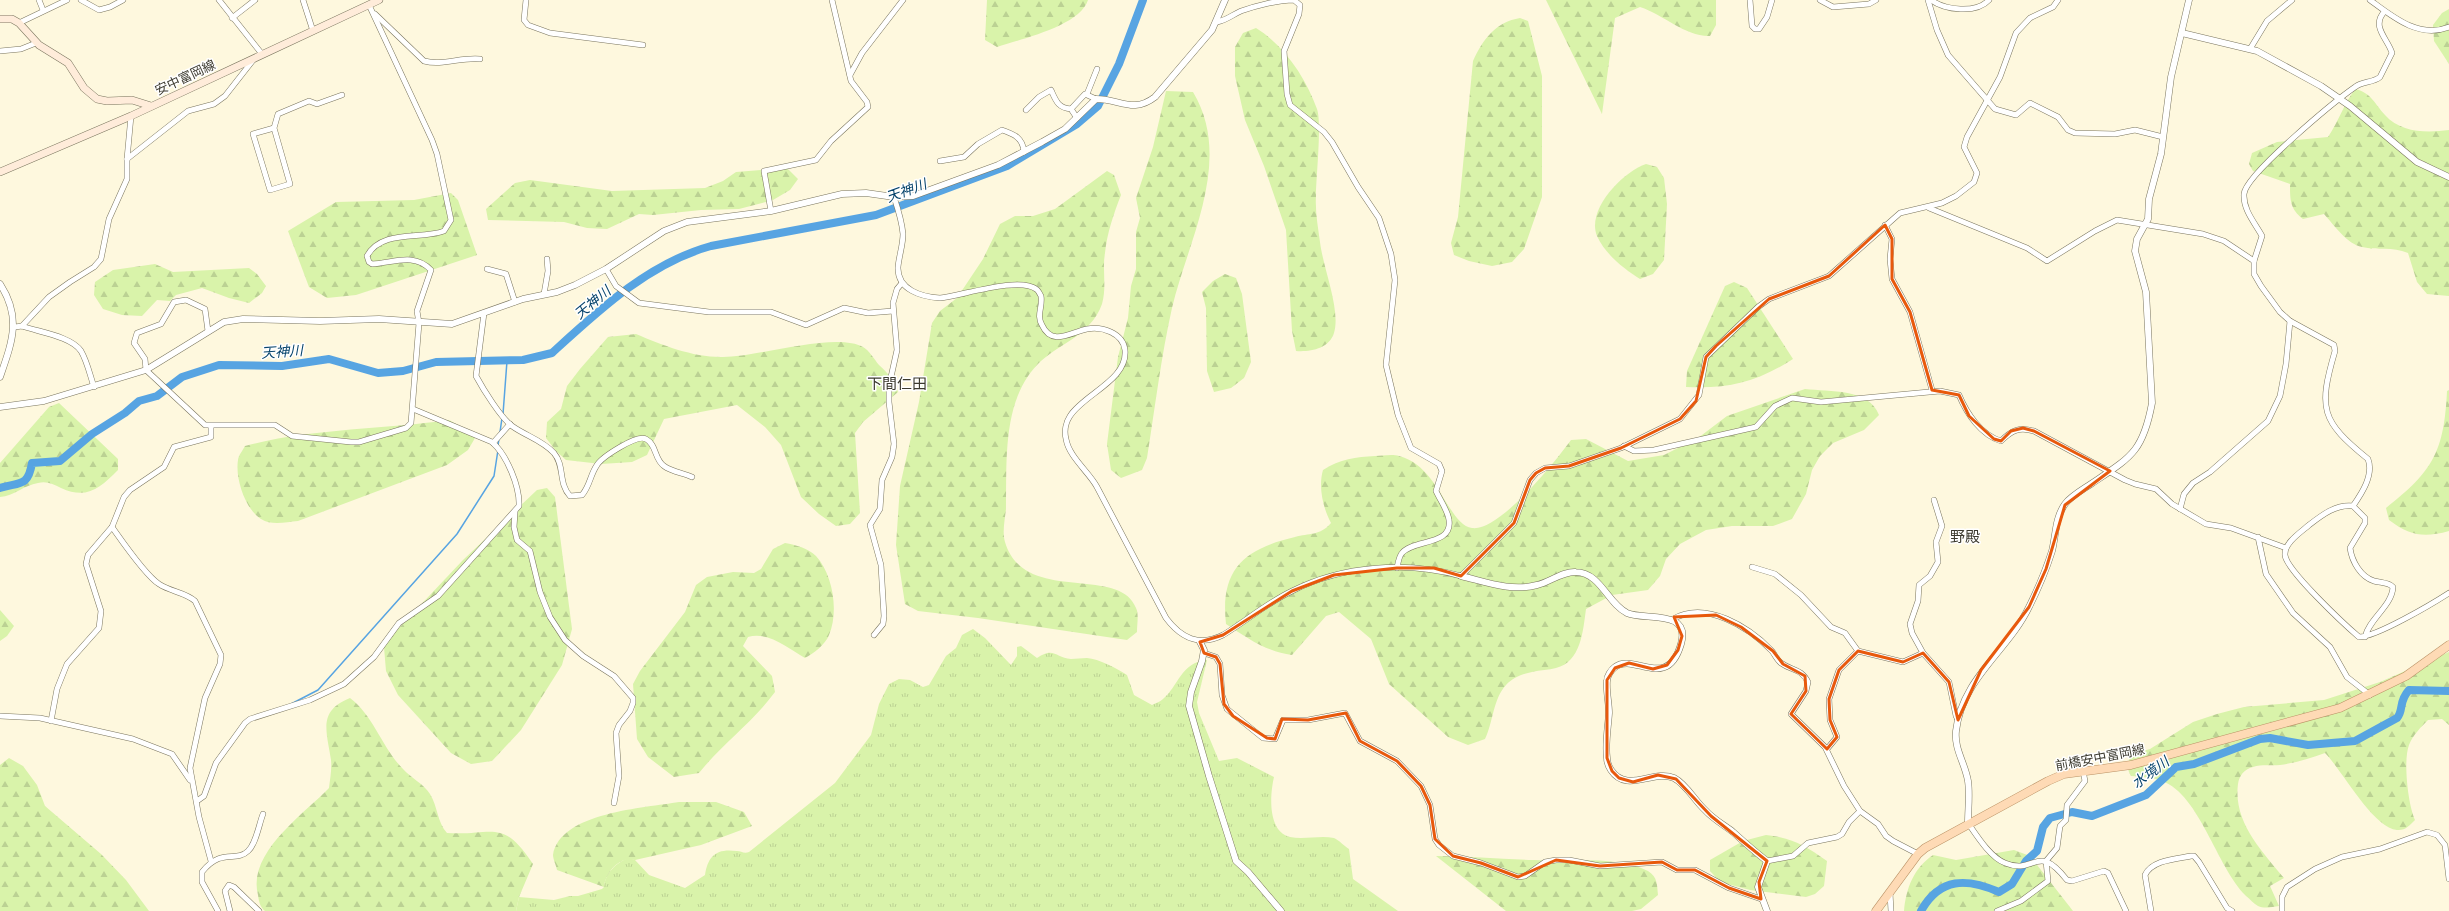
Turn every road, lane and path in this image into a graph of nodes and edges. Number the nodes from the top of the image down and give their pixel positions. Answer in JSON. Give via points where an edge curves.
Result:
{"nodes":[{"id":1,"x":39,"y":0,"type":"edge"},
{"id":2,"x":67,"y":0,"type":"edge"},
{"id":3,"x":81,"y":0,"type":"edge"},
{"id":4,"x":123,"y":0,"type":"edge"},
{"id":5,"x":219,"y":0,"type":"edge"},
{"id":6,"x":255,"y":0,"type":"edge"},
{"id":7,"x":302,"y":0,"type":"edge"},
{"id":8,"x":379,"y":0,"type":"edge"},
{"id":9,"x":526,"y":0,"type":"edge"},
{"id":10,"x":832,"y":0,"type":"edge"},
{"id":11,"x":903,"y":0,"type":"edge"},
{"id":12,"x":1225,"y":0,"type":"edge"},
{"id":13,"x":1750,"y":0,"type":"edge"},
{"id":14,"x":1772,"y":0,"type":"edge"},
{"id":15,"x":1820,"y":0,"type":"edge"},
{"id":16,"x":1876,"y":0,"type":"edge"},
{"id":17,"x":1930,"y":0,"type":"edge"},
{"id":18,"x":1989,"y":0,"type":"edge"},
{"id":19,"x":2058,"y":0,"type":"edge"},
{"id":20,"x":2189,"y":0,"type":"edge"},
{"id":21,"x":2292,"y":0,"type":"edge"},
{"id":22,"x":2370,"y":0,"type":"edge"},
{"id":23,"x":91,"y":2,"type":"edge"},
{"id":24,"x":371,"y":9,"type":"junction"},
{"id":25,"x":43,"y":10,"type":"junction"},
{"id":26,"x":2384,"y":12,"type":"junction"},
{"id":27,"x":232,"y":18,"type":"junction"},
{"id":28,"x":0,"y":19,"type":"edge"},
{"id":29,"x":19,"y":22,"type":"junction"},
{"id":30,"x":1217,"y":22,"type":"junction"},
{"id":31,"x":2449,"y":27,"type":"edge"},
{"id":32,"x":313,"y":31,"type":"junction"},
{"id":33,"x":2182,"y":33,"type":"junction"},
{"id":34,"x":36,"y":42,"type":"junction"},
{"id":35,"x":643,"y":45,"type":"dead end"},
{"id":36,"x":2250,"y":49,"type":"junction"},
{"id":37,"x":0,"y":51,"type":"edge"},
{"id":38,"x":258,"y":56,"type":"junction"},
{"id":39,"x":480,"y":59,"type":"dead end"},
{"id":40,"x":1097,"y":69,"type":"dead end"},
{"id":41,"x":850,"y":74,"type":"junction"},
{"id":42,"x":1087,"y":94,"type":"junction"},
{"id":43,"x":342,"y":95,"type":"dead end"},
{"id":44,"x":2340,"y":99,"type":"junction"},
{"id":45,"x":1100,"y":100,"type":"junction"},
{"id":46,"x":1986,"y":100,"type":"junction"},
{"id":47,"x":151,"y":106,"type":"junction"},
{"id":48,"x":1071,"y":109,"type":"junction"},
{"id":49,"x":1026,"y":110,"type":"dead end"},
{"id":50,"x":131,"y":116,"type":"junction"},
{"id":51,"x":1076,"y":118,"type":"junction"},
{"id":52,"x":274,"y":128,"type":"junction"},
{"id":53,"x":2163,"y":137,"type":"junction"},
{"id":54,"x":1024,"y":152,"type":"junction"},
{"id":55,"x":127,"y":159,"type":"junction"},
{"id":56,"x":940,"y":161,"type":"dead end"},
{"id":57,"x":0,"y":172,"type":"edge"},
{"id":58,"x":2449,"y":177,"type":"edge"},
{"id":59,"x":895,"y":201,"type":"junction"},
{"id":60,"x":1929,"y":208,"type":"junction"},
{"id":61,"x":771,"y":211,"type":"junction"},
{"id":62,"x":1885,"y":225,"type":"junction"},
{"id":63,"x":2146,"y":225,"type":"junction"},
{"id":64,"x":547,"y":259,"type":"dead end"},
{"id":65,"x":2254,"y":261,"type":"junction"},
{"id":66,"x":487,"y":269,"type":"dead end"},
{"id":67,"x":606,"y":269,"type":"junction"},
{"id":68,"x":902,"y":283,"type":"junction"},
{"id":69,"x":0,"y":284,"type":"edge"},
{"id":70,"x":544,"y":294,"type":"junction"},
{"id":71,"x":515,"y":302,"type":"junction"},
{"id":72,"x":893,"y":311,"type":"junction"},
{"id":73,"x":484,"y":313,"type":"junction"},
{"id":74,"x":2290,"y":321,"type":"junction"},
{"id":75,"x":419,"y":323,"type":"junction"},
{"id":76,"x":18,"y":326,"type":"junction"},
{"id":77,"x":208,"y":331,"type":"junction"},
{"id":78,"x":146,"y":370,"type":"junction"},
{"id":79,"x":0,"y":377,"type":"edge"},
{"id":80,"x":94,"y":386,"type":"junction"},
{"id":81,"x":1932,"y":390,"type":"junction"},
{"id":82,"x":0,"y":407,"type":"edge"},
{"id":83,"x":413,"y":409,"type":"junction"},
{"id":84,"x":510,"y":424,"type":"junction"},
{"id":85,"x":211,"y":426,"type":"junction"},
{"id":86,"x":493,"y":443,"type":"junction"},
{"id":87,"x":1624,"y":446,"type":"junction"},
{"id":88,"x":2110,"y":470,"type":"junction"},
{"id":89,"x":692,"y":477,"type":"dead end"},
{"id":90,"x":1934,"y":500,"type":"dead end"},
{"id":91,"x":2353,"y":506,"type":"junction"},
{"id":92,"x":2180,"y":510,"type":"junction"},
{"id":93,"x":515,"y":511,"type":"junction"},
{"id":94,"x":112,"y":527,"type":"junction"},
{"id":95,"x":2258,"y":537,"type":"junction"},
{"id":96,"x":2286,"y":548,"type":"junction"},
{"id":97,"x":1752,"y":567,"type":"dead end"},
{"id":98,"x":1397,"y":568,"type":"junction"},
{"id":99,"x":1461,"y":576,"type":"junction"},
{"id":100,"x":2449,"y":593,"type":"edge"},
{"id":101,"x":1673,"y":619,"type":"junction"},
{"id":102,"x":874,"y":635,"type":"dead end"},
{"id":103,"x":2365,"y":637,"type":"junction"},
{"id":104,"x":1200,"y":642,"type":"junction"},
{"id":105,"x":2449,"y":645,"type":"edge"},
{"id":106,"x":1858,"y":651,"type":"junction"},
{"id":107,"x":1204,"y":653,"type":"junction"},
{"id":108,"x":1923,"y":653,"type":"junction"},
{"id":109,"x":2371,"y":695,"type":"junction"},
{"id":110,"x":0,"y":716,"type":"edge"},
{"id":111,"x":1958,"y":720,"type":"junction"},
{"id":112,"x":51,"y":721,"type":"junction"},
{"id":113,"x":1827,"y":749,"type":"junction"},
{"id":114,"x":2083,"y":771,"type":"junction"},
{"id":115,"x":191,"y":781,"type":"junction"},
{"id":116,"x":197,"y":801,"type":"junction"},
{"id":117,"x":614,"y":803,"type":"dead end"},
{"id":118,"x":1860,"y":811,"type":"junction"},
{"id":119,"x":263,"y":814,"type":"dead end"},
{"id":120,"x":1968,"y":823,"type":"junction"},
{"id":121,"x":1918,"y":854,"type":"junction"},
{"id":122,"x":211,"y":861,"type":"junction"},
{"id":123,"x":1767,"y":861,"type":"junction"},
{"id":124,"x":2046,"y":861,"type":"junction"},
{"id":125,"x":2449,"y":879,"type":"edge"},
{"id":126,"x":1890,"y":893,"type":"junction"},
{"id":127,"x":1761,"y":898,"type":"junction"},
{"id":128,"x":218,"y":911,"type":"edge"},
{"id":129,"x":230,"y":911,"type":"edge"},
{"id":130,"x":260,"y":911,"type":"edge"},
{"id":131,"x":1281,"y":911,"type":"edge"},
{"id":132,"x":1767,"y":911,"type":"edge"},
{"id":133,"x":1876,"y":911,"type":"edge"},
{"id":134,"x":1891,"y":911,"type":"edge"},
{"id":135,"x":1997,"y":911,"type":"edge"},
{"id":136,"x":2126,"y":911,"type":"edge"},
{"id":137,"x":2151,"y":911,"type":"edge"},
{"id":138,"x":2232,"y":911,"type":"edge"},
{"id":139,"x":2282,"y":911,"type":"edge"}],
"edges":[{"from":1,"to":25,"type":"street"},
{"from":2,"to":25,"type":"street"},
{"from":3,"to":23,"type":"street"},
{"from":4,"to":23,"type":"street","via":[[99,10]]},
{"from":5,"to":27,"type":"street"},
{"from":6,"to":27,"type":"street"},
{"from":7,"to":32,"type":"street"},
{"from":8,"to":24,"type":"main road","name":"安中富岡線"},
{"from":9,"to":35,"type":"street","via":[[524,20],[528,25],[550,34]]},
{"from":10,"to":41,"type":"street"},
{"from":11,"to":41,"type":"street","via":[[862,53]]},
{"from":12,"to":30,"type":"street"},
{"from":13,"to":14,"type":"street","via":[[1752,26],[1755,29],[1759,29],[1764,22]]},
{"from":15,"to":16,"type":"street","via":[[1833,7],[1869,4]]},
{"from":17,"to":18,"type":"street","via":[[1948,8],[1976,8],[1985,5]]},
{"from":17,"to":46,"type":"street","via":[[1945,50]]},
{"from":19,"to":46,"type":"street","via":[[2053,7],[2030,18],[2016,33],[2000,77]]},
{"from":20,"to":33,"type":"street"},
{"from":21,"to":36,"type":"street","via":[[2267,21]]},
{"from":22,"to":26,"type":"street"},
{"from":24,"to":32,"type":"main road","name":"安中富岡線"},
{"from":24,"to":39,"type":"street","via":[[424,61],[434,64],[466,58]]},
{"from":24,"to":75,"type":"street","via":[[432,140],[451,220],[444,231],[393,238],[370,252],[368,256],[372,264],[405,258],[431,270],[417,311]]},
{"from":25,"to":29,"type":"street"},
{"from":26,"to":31,"type":"street","via":[[2417,29],[2433,31]]},
{"from":26,"to":44,"type":"street","via":[[2380,21],[2380,31],[2392,53],[2387,67],[2378,79],[2359,84]]},
{"from":27,"to":38,"type":"street"},
{"from":28,"to":29,"type":"main road"},
{"from":29,"to":34,"type":"main road"},
{"from":30,"to":45,"type":"street","via":[[1149,102],[1134,106]]},
{"from":30,"to":98,"type":"street","via":[[1240,12],[1284,1],[1294,0],[1300,5],[1299,14],[1284,51],[1290,105],[1324,132],[1332,142],[1376,212],[1385,233],[1395,280],[1386,365],[1398,414],[1411,448],[1439,464],[1442,471],[1436,491],[1449,520],[1448,530],[1441,538],[1408,548],[1401,553]]},
{"from":32,"to":38,"type":"main road","name":"安中富岡線"},
{"from":33,"to":36,"type":"street"},
{"from":33,"to":53,"type":"street"},
{"from":34,"to":37,"type":"street","via":[[21,49]]},
{"from":34,"to":47,"type":"main road","via":[[68,63],[84,88],[97,99],[132,100]]},
{"from":36,"to":44,"type":"street","via":[[2321,86]]},
{"from":38,"to":47,"type":"main road","name":"安中富岡線"},
{"from":38,"to":55,"type":"street","via":[[225,96],[214,104],[188,111]]},
{"from":40,"to":42,"type":"street"},
{"from":41,"to":61,"type":"street","via":[[868,107],[831,141],[816,160],[764,171]]},
{"from":42,"to":45,"type":"street"},
{"from":42,"to":48,"type":"street","via":[[1083,95]]},
{"from":43,"to":52,"type":"street","via":[[317,104],[310,101],[278,114]]},
{"from":44,"to":58,"type":"street","via":[[2418,162]]},
{"from":44,"to":65,"type":"street","via":[[2265,164],[2246,186],[2244,201],[2262,236]]},
{"from":45,"to":51,"type":"street"},
{"from":46,"to":53,"type":"street","via":[[2001,113],[2016,115],[2030,103],[2058,117],[2068,130],[2075,133],[2115,134],[2135,130]]},
{"from":46,"to":60,"type":"street","via":[[1964,147],[1977,178],[1956,196]]},
{"from":47,"to":50,"type":"main road","name":"安中富岡線"},
{"from":48,"to":49,"type":"street","via":[[1058,104],[1050,90]]},
{"from":48,"to":51,"type":"street"},
{"from":50,"to":55,"type":"street"},
{"from":50,"to":57,"type":"main road","name":"安中富岡線"},
{"from":51,"to":54,"type":"street","via":[[1054,136]]},
{"from":52,"to":52,"type":"street","via":[[290,184],[270,190],[253,134]]},
{"from":53,"to":63,"type":"street"},
{"from":54,"to":56,"type":"street","via":[[1023,145],[1015,134],[1002,130],[964,156]]},
{"from":54,"to":59,"type":"street","via":[[998,165]]},
{"from":55,"to":76,"type":"street","via":[[128,179],[109,219],[101,259],[94,268],[49,297]]},
{"from":59,"to":61,"type":"street","via":[[866,193],[842,194]]},
{"from":59,"to":68,"type":"street","via":[[903,233],[898,272]]},
{"from":60,"to":62,"type":"street","via":[[1900,213]]},
{"from":60,"to":63,"type":"street","via":[[2027,248],[2047,261],[2117,220]]},
{"from":61,"to":67,"type":"street","via":[[676,226]]},
{"from":62,"to":81,"type":"street","via":[[1892,239],[1892,278],[1910,312]]},
{"from":62,"to":87,"type":"street","via":[[1829,276],[1770,299],[1758,307],[1706,357],[1699,395],[1680,419]]},
{"from":63,"to":65,"type":"street","via":[[2210,236],[2224,241]]},
{"from":63,"to":88,"type":"street","via":[[2137,239],[2134,251],[2146,292],[2152,403],[2144,438],[2124,461]]},
{"from":64,"to":70,"type":"street","via":[[548,271]]},
{"from":65,"to":74,"type":"street","via":[[2254,274],[2261,286]]},
{"from":66,"to":71,"type":"street","via":[[506,274]]},
{"from":67,"to":70,"type":"street","via":[[564,289]]},
{"from":67,"to":72,"type":"street","via":[[616,286],[632,299],[653,306],[709,312],[771,312],[806,325],[844,308],[868,313]]},
{"from":68,"to":72,"type":"street","via":[[893,303]]},
{"from":68,"to":104,"type":"street","via":[[917,294],[929,297],[950,297],[1009,285],[1030,286],[1041,296],[1038,317],[1049,335],[1057,338],[1087,329],[1098,329],[1113,333],[1120,339],[1125,350],[1120,369],[1070,416],[1066,427],[1066,439],[1104,500],[1166,618],[1183,636]]},
{"from":69,"to":76,"type":"street"},
{"from":70,"to":71,"type":"street"},
{"from":71,"to":73,"type":"street"},
{"from":72,"to":102,"type":"street","via":[[897,350],[889,386],[889,402],[893,451],[882,480],[880,509],[870,525],[881,565],[884,609],[883,624]]},
{"from":73,"to":75,"type":"street","via":[[452,324]]},
{"from":73,"to":84,"type":"street","via":[[476,366],[478,380]]},
{"from":74,"to":91,"type":"street","via":[[2334,345],[2326,386],[2325,404],[2328,415],[2338,433],[2368,459],[2370,465],[2368,479]]},
{"from":74,"to":92,"type":"street","via":[[2286,364],[2274,410],[2268,421],[2210,472],[2193,483],[2184,494]]},
{"from":75,"to":77,"type":"street","via":[[378,319],[243,319],[224,322]]},
{"from":75,"to":83,"type":"street"},
{"from":76,"to":79,"type":"street"},
{"from":76,"to":80,"type":"street","via":[[74,344],[82,353]]},
{"from":77,"to":78,"type":"street","via":[[166,360]]},
{"from":77,"to":78,"type":"street","via":[[205,309],[186,300],[174,302],[161,324],[137,333],[134,343],[145,359]]},
{"from":78,"to":80,"type":"street"},
{"from":78,"to":85,"type":"street","via":[[199,421]]},
{"from":80,"to":82,"type":"street","via":[[44,401]]},
{"from":81,"to":87,"type":"street","via":[[1821,402],[1792,398],[1775,406],[1756,427],[1654,450],[1634,451]]},
{"from":81,"to":88,"type":"street","via":[[1959,395],[1969,416],[1994,439],[2002,441],[2011,431],[2023,428],[2034,431]]},
{"from":83,"to":85,"type":"street","via":[[411,423],[406,428],[359,442],[292,436],[275,425]]},
{"from":83,"to":86,"type":"street"},
{"from":84,"to":86,"type":"street"},
{"from":84,"to":89,"type":"street","via":[[540,441],[554,453],[561,466],[564,488],[573,497],[582,495],[587,489],[596,466],[604,457],[638,438],[646,439],[654,446],[659,461],[664,466]]},
{"from":85,"to":94,"type":"street","via":[[211,436],[174,447],[164,467],[130,490],[124,497]]},
{"from":86,"to":93,"type":"street","via":[[501,452],[519,498],[519,506]]},
{"from":87,"to":99,"type":"street","via":[[1568,466],[1544,468],[1536,473],[1530,480],[1514,523]]},
{"from":88,"to":92,"type":"street","via":[[2135,484],[2156,488]]},
{"from":88,"to":111,"type":"street","via":[[2065,505],[2046,568],[2029,607],[2023,619],[1981,670]]},
{"from":90,"to":108,"type":"street","via":[[1942,526],[1936,542],[1938,562],[1930,576],[1918,585],[1918,601],[1910,624]]},
{"from":91,"to":96,"type":"street","via":[[2338,507],[2316,520]]},
{"from":91,"to":103,"type":"street","via":[[2365,518],[2365,523],[2350,548],[2353,559],[2367,578],[2388,583],[2393,587],[2387,601],[2367,629]]},
{"from":92,"to":95,"type":"street","via":[[2206,524],[2231,528]]},
{"from":93,"to":116,"type":"street","via":[[438,596],[399,623],[374,657],[344,684],[322,696],[250,719],[245,723],[216,763],[204,796]]},
{"from":93,"to":117,"type":"street","via":[[513,518],[517,540],[530,551],[540,592],[550,617],[565,640],[583,656],[614,676],[633,698],[634,703],[619,724],[616,733],[619,776]]},
{"from":94,"to":112,"type":"street","via":[[92,548],[86,564],[101,611],[99,628],[68,664],[57,689]]},
{"from":94,"to":115,"type":"street","via":[[123,544],[159,584],[189,595],[196,601],[221,655],[220,664],[205,698],[190,768]]},
{"from":95,"to":96,"type":"street"},
{"from":95,"to":109,"type":"street","via":[[2266,574],[2292,613],[2330,647],[2347,677]]},
{"from":96,"to":103,"type":"street","via":[[2287,561],[2293,570],[2345,625],[2359,637]]},
{"from":97,"to":106,"type":"street","via":[[1774,574],[1801,595],[1831,627],[1845,634]]},
{"from":98,"to":99,"type":"street","via":[[1434,568]]},
{"from":98,"to":104,"type":"street","via":[[1356,570],[1334,574],[1307,584],[1271,602],[1222,635]]},
{"from":99,"to":101,"type":"street","via":[[1517,588],[1537,585],[1567,572],[1586,573],[1627,613]]},
{"from":100,"to":103,"type":"street"},
{"from":101,"to":113,"type":"street","via":[[1698,613],[1716,615],[1742,627],[1759,639],[1783,664],[1799,670],[1808,682],[1806,691],[1791,714]]},
{"from":101,"to":123,"type":"street","via":[[1680,627],[1682,636],[1678,650],[1667,665],[1653,669],[1622,663],[1609,674],[1607,760],[1619,778],[1633,782],[1658,775],[1676,779],[1711,816]]},
{"from":104,"to":107,"type":"street"},
{"from":105,"to":109,"type":"main road","name":"前橋安中富岡線","via":[[2406,676]]},
{"from":106,"to":108,"type":"street","via":[[1903,662]]},
{"from":106,"to":113,"type":"street","via":[[1839,670],[1829,699],[1830,720],[1837,737]]},
{"from":107,"to":127,"type":"street","via":[[1216,657],[1220,664],[1222,694],[1227,709],[1263,738],[1275,739],[1283,720],[1308,720],[1345,713],[1360,741],[1397,761],[1421,786],[1430,805],[1435,839],[1453,856],[1481,862],[1518,877],[1525,876],[1545,862],[1556,860],[1600,866],[1662,862],[1677,870],[1695,870],[1729,888]]},
{"from":107,"to":131,"type":"street","via":[[1189,706],[1209,776],[1236,861]]},
{"from":108,"to":111,"type":"street","via":[[1949,682]]},
{"from":109,"to":114,"type":"main road","name":"前橋安中富岡線","via":[[2313,716],[2130,765]]},
{"from":110,"to":112,"type":"street","via":[[24,716]]},
{"from":111,"to":120,"type":"street","via":[[1956,745],[1967,779]]},
{"from":112,"to":115,"type":"street","via":[[118,735],[166,751],[183,767]]},
{"from":113,"to":118,"type":"street","via":[[1844,786]]},
{"from":114,"to":120,"type":"main road","name":"前橋安中富岡線","via":[[2064,774],[2048,781]]},
{"from":114,"to":124,"type":"street","via":[[2085,781],[2067,805],[2066,820],[2060,826],[2057,848]]},
{"from":115,"to":116,"type":"street"},
{"from":116,"to":122,"type":"street"},
{"from":118,"to":121,"type":"street","via":[[1878,824],[1886,836]]},
{"from":118,"to":123,"type":"street","via":[[1838,837],[1808,843],[1793,856]]},
{"from":119,"to":122,"type":"street","via":[[250,850]]},
{"from":120,"to":121,"type":"main road","name":"前橋安中富岡線","via":[[1938,839]]},
{"from":120,"to":124,"type":"street","via":[[1993,854],[2004,863],[2028,865],[2038,860]]},
{"from":121,"to":126,"type":"main road","name":"前橋安中富岡線"},
{"from":122,"to":128,"type":"street","via":[[201,876]]},
{"from":123,"to":127,"type":"street","via":[[1759,882],[1758,891]]},
{"from":124,"to":135,"type":"street","via":[[2048,881],[2021,901]]},
{"from":124,"to":136,"type":"street","via":[[2054,865],[2067,880],[2072,881],[2104,871],[2108,873]]},
{"from":125,"to":139,"type":"street","via":[[2445,845],[2437,835],[2427,832],[2380,849],[2342,857],[2315,869],[2287,887],[2282,897]]},
{"from":126,"to":133,"type":"main road","name":"前橋安中富岡線"},
{"from":126,"to":134,"type":"street"},
{"from":127,"to":132,"type":"street"},
{"from":129,"to":130,"type":"street","via":[[225,891],[229,885]]},
{"from":137,"to":138,"type":"street","via":[[2145,875],[2147,870],[2154,865],[2191,856],[2199,862],[2227,908]]}]}
